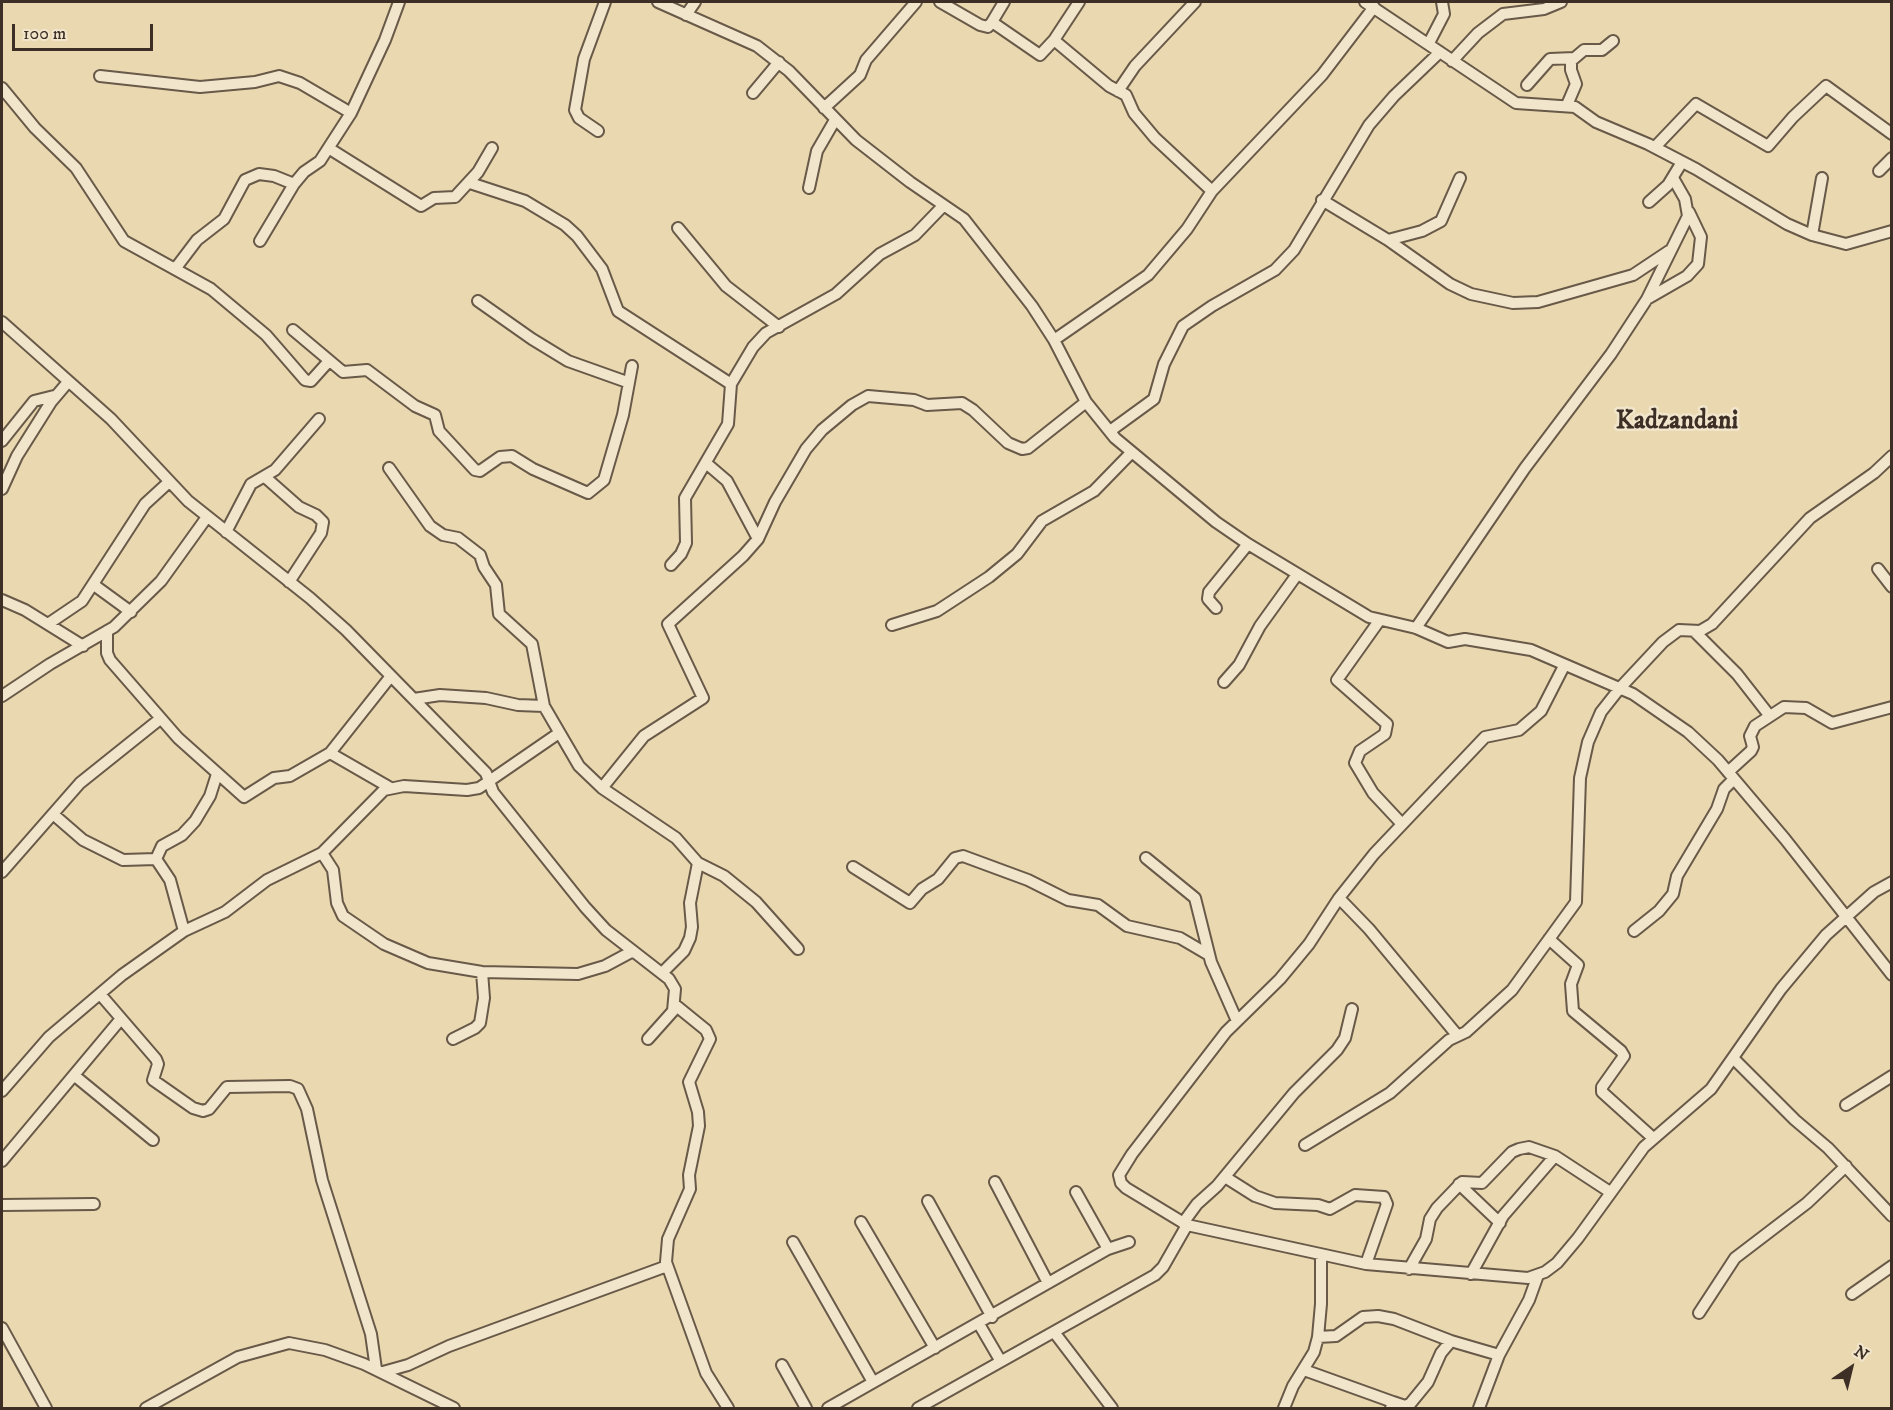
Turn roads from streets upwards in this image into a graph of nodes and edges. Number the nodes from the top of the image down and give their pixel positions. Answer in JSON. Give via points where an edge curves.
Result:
{"nodes":[{"id":1,"x":399,"y":2,"type":"edge"},
{"id":2,"x":605,"y":2,"type":"edge"},
{"id":3,"x":658,"y":2,"type":"edge"},
{"id":4,"x":695,"y":2,"type":"edge"},
{"id":5,"x":916,"y":2,"type":"edge"},
{"id":6,"x":940,"y":2,"type":"edge"},
{"id":7,"x":1004,"y":2,"type":"edge"},
{"id":8,"x":1079,"y":2,"type":"edge"},
{"id":9,"x":1195,"y":2,"type":"edge"},
{"id":10,"x":1442,"y":2,"type":"edge"},
{"id":11,"x":1561,"y":2,"type":"edge"},
{"id":12,"x":1370,"y":4,"type":"edge"},
{"id":13,"x":686,"y":15,"type":"junction"},
{"id":14,"x":992,"y":22,"type":"junction"},
{"id":15,"x":1054,"y":40,"type":"junction"},
{"id":16,"x":1613,"y":41,"type":"dead end"},
{"id":17,"x":1429,"y":43,"type":"junction"},
{"id":18,"x":1440,"y":52,"type":"junction"},
{"id":19,"x":1574,"y":58,"type":"junction"},
{"id":20,"x":1452,"y":60,"type":"junction"},
{"id":21,"x":779,"y":62,"type":"junction"},
{"id":22,"x":100,"y":76,"type":"dead end"},
{"id":23,"x":1527,"y":85,"type":"dead end"},
{"id":24,"x":2,"y":88,"type":"edge"},
{"id":25,"x":1118,"y":91,"type":"junction"},
{"id":26,"x":753,"y":93,"type":"dead end"},
{"id":27,"x":1567,"y":105,"type":"junction"},
{"id":28,"x":824,"y":108,"type":"junction"},
{"id":29,"x":351,"y":113,"type":"junction"},
{"id":30,"x":835,"y":120,"type":"junction"},
{"id":31,"x":598,"y":131,"type":"dead end"},
{"id":32,"x":1891,"y":132,"type":"edge"},
{"id":33,"x":1655,"y":147,"type":"junction"},
{"id":34,"x":492,"y":148,"type":"dead end"},
{"id":35,"x":330,"y":149,"type":"junction"},
{"id":36,"x":1892,"y":158,"type":"edge"},
{"id":37,"x":1682,"y":162,"type":"junction"},
{"id":38,"x":1879,"y":171,"type":"dead end"},
{"id":39,"x":1460,"y":178,"type":"dead end"},
{"id":40,"x":1673,"y":178,"type":"junction"},
{"id":41,"x":1822,"y":178,"type":"dead end"},
{"id":42,"x":470,"y":183,"type":"junction"},
{"id":43,"x":294,"y":184,"type":"junction"},
{"id":44,"x":809,"y":188,"type":"dead end"},
{"id":45,"x":1212,"y":191,"type":"junction"},
{"id":46,"x":1322,"y":200,"type":"junction"},
{"id":47,"x":1649,"y":202,"type":"dead end"},
{"id":48,"x":943,"y":206,"type":"junction"},
{"id":49,"x":1689,"y":212,"type":"junction"},
{"id":50,"x":678,"y":228,"type":"dead end"},
{"id":51,"x":1892,"y":231,"type":"edge"},
{"id":52,"x":1812,"y":235,"type":"junction"},
{"id":53,"x":1388,"y":240,"type":"junction"},
{"id":54,"x":260,"y":241,"type":"dead end"},
{"id":55,"x":1671,"y":250,"type":"junction"},
{"id":56,"x":175,"y":269,"type":"junction"},
{"id":57,"x":1647,"y":299,"type":"junction"},
{"id":58,"x":478,"y":301,"type":"dead end"},
{"id":59,"x":2,"y":322,"type":"edge"},
{"id":60,"x":780,"y":327,"type":"junction"},
{"id":61,"x":293,"y":330,"type":"dead end"},
{"id":62,"x":1054,"y":339,"type":"junction"},
{"id":63,"x":329,"y":361,"type":"junction"},
{"id":64,"x":632,"y":366,"type":"dead end"},
{"id":65,"x":68,"y":382,"type":"junction"},
{"id":66,"x":627,"y":382,"type":"junction"},
{"id":67,"x":731,"y":384,"type":"junction"},
{"id":68,"x":54,"y":396,"type":"junction"},
{"id":69,"x":1086,"y":402,"type":"junction"},
{"id":70,"x":319,"y":419,"type":"dead end"},
{"id":71,"x":1110,"y":431,"type":"junction"},
{"id":72,"x":2,"y":441,"type":"edge"},
{"id":73,"x":1131,"y":453,"type":"junction"},
{"id":74,"x":1892,"y":456,"type":"edge"},
{"id":75,"x":706,"y":464,"type":"junction"},
{"id":76,"x":389,"y":468,"type":"dead end"},
{"id":77,"x":266,"y":477,"type":"junction"},
{"id":78,"x":169,"y":482,"type":"junction"},
{"id":79,"x":2,"y":489,"type":"edge"},
{"id":80,"x":207,"y":517,"type":"junction"},
{"id":81,"x":226,"y":532,"type":"junction"},
{"id":82,"x":758,"y":539,"type":"junction"},
{"id":83,"x":1248,"y":544,"type":"junction"},
{"id":84,"x":671,"y":565,"type":"dead end"},
{"id":85,"x":1878,"y":569,"type":"dead end"},
{"id":86,"x":1296,"y":576,"type":"junction"},
{"id":87,"x":289,"y":582,"type":"junction"},
{"id":88,"x":94,"y":585,"type":"junction"},
{"id":89,"x":1892,"y":587,"type":"edge"},
{"id":90,"x":2,"y":600,"type":"edge"},
{"id":91,"x":1216,"y":608,"type":"dead end"},
{"id":92,"x":131,"y":612,"type":"junction"},
{"id":93,"x":1379,"y":621,"type":"junction"},
{"id":94,"x":48,"y":624,"type":"junction"},
{"id":95,"x":892,"y":625,"type":"dead end"},
{"id":96,"x":1416,"y":628,"type":"junction"},
{"id":97,"x":107,"y":631,"type":"junction"},
{"id":98,"x":1694,"y":631,"type":"junction"},
{"id":99,"x":83,"y":646,"type":"junction"},
{"id":100,"x":1564,"y":666,"type":"junction"},
{"id":101,"x":391,"y":676,"type":"junction"},
{"id":102,"x":1224,"y":682,"type":"dead end"},
{"id":103,"x":1620,"y":688,"type":"junction"},
{"id":104,"x":2,"y":696,"type":"edge"},
{"id":105,"x":414,"y":699,"type":"junction"},
{"id":106,"x":544,"y":706,"type":"junction"},
{"id":107,"x":1892,"y":707,"type":"edge"},
{"id":108,"x":1769,"y":715,"type":"junction"},
{"id":109,"x":160,"y":718,"type":"junction"},
{"id":110,"x":559,"y":733,"type":"junction"},
{"id":111,"x":330,"y":753,"type":"junction"},
{"id":112,"x":217,"y":774,"type":"junction"},
{"id":113,"x":1731,"y":776,"type":"junction"},
{"id":114,"x":490,"y":783,"type":"junction"},
{"id":115,"x":389,"y":788,"type":"junction"},
{"id":116,"x":602,"y":789,"type":"junction"},
{"id":117,"x":52,"y":814,"type":"junction"},
{"id":118,"x":1402,"y":824,"type":"junction"},
{"id":119,"x":322,"y":853,"type":"junction"},
{"id":120,"x":1146,"y":858,"type":"dead end"},
{"id":121,"x":156,"y":859,"type":"junction"},
{"id":122,"x":698,"y":863,"type":"junction"},
{"id":123,"x":853,"y":867,"type":"dead end"},
{"id":124,"x":2,"y":872,"type":"edge"},
{"id":125,"x":1892,"y":882,"type":"edge"},
{"id":126,"x":1339,"y":898,"type":"junction"},
{"id":127,"x":1846,"y":916,"type":"junction"},
{"id":128,"x":184,"y":931,"type":"junction"},
{"id":129,"x":1634,"y":931,"type":"dead end"},
{"id":130,"x":1549,"y":939,"type":"junction"},
{"id":131,"x":798,"y":949,"type":"dead end"},
{"id":132,"x":633,"y":951,"type":"junction"},
{"id":133,"x":1209,"y":955,"type":"junction"},
{"id":134,"x":482,"y":972,"type":"junction"},
{"id":135,"x":662,"y":973,"type":"junction"},
{"id":136,"x":1892,"y":975,"type":"edge"},
{"id":137,"x":100,"y":994,"type":"junction"},
{"id":138,"x":674,"y":1004,"type":"junction"},
{"id":139,"x":1352,"y":1009,"type":"dead end"},
{"id":140,"x":120,"y":1020,"type":"junction"},
{"id":141,"x":1236,"y":1021,"type":"junction"},
{"id":142,"x":1457,"y":1035,"type":"junction"},
{"id":143,"x":453,"y":1039,"type":"dead end"},
{"id":144,"x":648,"y":1039,"type":"dead end"},
{"id":145,"x":1732,"y":1058,"type":"junction"},
{"id":146,"x":75,"y":1076,"type":"junction"},
{"id":147,"x":1892,"y":1076,"type":"edge"},
{"id":148,"x":2,"y":1091,"type":"edge"},
{"id":149,"x":1846,"y":1105,"type":"dead end"},
{"id":150,"x":1653,"y":1138,"type":"junction"},
{"id":151,"x":153,"y":1140,"type":"dead end"},
{"id":152,"x":1305,"y":1145,"type":"dead end"},
{"id":153,"x":1554,"y":1156,"type":"junction"},
{"id":154,"x":2,"y":1161,"type":"edge"},
{"id":155,"x":1846,"y":1166,"type":"junction"},
{"id":156,"x":1225,"y":1176,"type":"junction"},
{"id":157,"x":995,"y":1182,"type":"dead end"},
{"id":158,"x":1459,"y":1184,"type":"junction"},
{"id":159,"x":1076,"y":1192,"type":"dead end"},
{"id":160,"x":1610,"y":1192,"type":"junction"},
{"id":161,"x":928,"y":1201,"type":"dead end"},
{"id":162,"x":94,"y":1204,"type":"dead end"},
{"id":163,"x":2,"y":1205,"type":"edge"},
{"id":164,"x":1892,"y":1216,"type":"edge"},
{"id":165,"x":861,"y":1222,"type":"dead end"},
{"id":166,"x":1500,"y":1222,"type":"junction"},
{"id":167,"x":1185,"y":1224,"type":"junction"},
{"id":168,"x":793,"y":1242,"type":"dead end"},
{"id":169,"x":1129,"y":1242,"type":"dead end"},
{"id":170,"x":1108,"y":1249,"type":"junction"},
{"id":171,"x":1321,"y":1256,"type":"junction"},
{"id":172,"x":1366,"y":1264,"type":"junction"},
{"id":173,"x":667,"y":1266,"type":"junction"},
{"id":174,"x":1892,"y":1266,"type":"edge"},
{"id":175,"x":1409,"y":1269,"type":"junction"},
{"id":176,"x":1471,"y":1274,"type":"junction"},
{"id":177,"x":1538,"y":1275,"type":"junction"},
{"id":178,"x":1048,"y":1283,"type":"junction"},
{"id":179,"x":1852,"y":1294,"type":"dead end"},
{"id":180,"x":1700,"y":1313,"type":"dead end"},
{"id":181,"x":992,"y":1317,"type":"junction"},
{"id":182,"x":979,"y":1324,"type":"junction"},
{"id":183,"x":2,"y":1328,"type":"edge"},
{"id":184,"x":1054,"y":1332,"type":"junction"},
{"id":185,"x":1318,"y":1337,"type":"junction"},
{"id":186,"x":1451,"y":1341,"type":"junction"},
{"id":187,"x":935,"y":1348,"type":"junction"},
{"id":188,"x":1499,"y":1355,"type":"junction"},
{"id":189,"x":1000,"y":1360,"type":"junction"},
{"id":190,"x":782,"y":1365,"type":"dead end"},
{"id":191,"x":1304,"y":1370,"type":"junction"},
{"id":192,"x":379,"y":1371,"type":"junction"},
{"id":193,"x":873,"y":1382,"type":"junction"},
{"id":194,"x":1392,"y":1405,"type":"edge"},
{"id":195,"x":46,"y":1408,"type":"edge"},
{"id":196,"x":146,"y":1408,"type":"edge"},
{"id":197,"x":454,"y":1408,"type":"edge"},
{"id":198,"x":728,"y":1408,"type":"edge"},
{"id":199,"x":806,"y":1408,"type":"edge"},
{"id":200,"x":828,"y":1408,"type":"edge"},
{"id":201,"x":918,"y":1408,"type":"edge"},
{"id":202,"x":1112,"y":1408,"type":"edge"},
{"id":203,"x":1284,"y":1408,"type":"edge"},
{"id":204,"x":1479,"y":1408,"type":"edge"}],
"edges":[{"from":1,"to":29,"type":"street"},
{"from":2,"to":31,"type":"street","via":[[584,59],[575,111]]},
{"from":3,"to":13,"type":"street"},
{"from":4,"to":13,"type":"street"},
{"from":5,"to":28,"type":"street","via":[[866,60],[860,75]]},
{"from":6,"to":14,"type":"street","via":[[980,25],[988,27]]},
{"from":7,"to":14,"type":"street"},
{"from":8,"to":15,"type":"street"},
{"from":9,"to":25,"type":"street","via":[[1135,66]]},
{"from":10,"to":17,"type":"street","via":[[1444,14]]},
{"from":11,"to":20,"type":"street","via":[[1544,9],[1503,14]]},
{"from":12,"to":17,"type":"street"},
{"from":12,"to":45,"type":"street","via":[[1322,75]]},
{"from":13,"to":21,"type":"street","via":[[743,39]]},
{"from":14,"to":15,"type":"street","via":[[1041,55]]},
{"from":15,"to":25,"type":"street"},
{"from":16,"to":19,"type":"street","via":[[1602,50],[1584,50]]},
{"from":17,"to":18,"type":"street"},
{"from":18,"to":20,"type":"street"},
{"from":18,"to":46,"type":"street","via":[[1370,125]]},
{"from":19,"to":23,"type":"street","via":[[1550,59]]},
{"from":19,"to":27,"type":"street","via":[[1570,64],[1576,84]]},
{"from":20,"to":27,"type":"street","via":[[1519,104]]},
{"from":21,"to":26,"type":"street"},
{"from":21,"to":28,"type":"street"},
{"from":22,"to":29,"type":"street","via":[[200,87],[279,76],[300,83]]},
{"from":24,"to":56,"type":"street","via":[[76,168],[122,238]]},
{"from":25,"to":45,"type":"street","via":[[1155,138]]},
{"from":27,"to":33,"type":"street"},
{"from":28,"to":30,"type":"street"},
{"from":29,"to":35,"type":"street"},
{"from":30,"to":44,"type":"street","via":[[817,151]]},
{"from":30,"to":48,"type":"street"},
{"from":32,"to":33,"type":"street","via":[[1826,86],[1768,146],[1696,104]]},
{"from":33,"to":37,"type":"street"},
{"from":34,"to":42,"type":"street"},
{"from":35,"to":42,"type":"street","via":[[421,206],[434,198],[455,197]]},
{"from":35,"to":43,"type":"street"},
{"from":36,"to":38,"type":"street"},
{"from":37,"to":40,"type":"street"},
{"from":37,"to":52,"type":"street"},
{"from":39,"to":53,"type":"street","via":[[1441,221],[1422,231]]},
{"from":40,"to":47,"type":"street"},
{"from":40,"to":49,"type":"street"},
{"from":41,"to":52,"type":"street"},
{"from":42,"to":67,"type":"street","via":[[525,201],[565,225],[602,269],[618,310]]},
{"from":43,"to":54,"type":"street"},
{"from":43,"to":56,"type":"street","via":[[259,174],[245,180],[224,219],[197,240]]},
{"from":45,"to":62,"type":"street","via":[[1187,229],[1148,275]]},
{"from":46,"to":53,"type":"street"},
{"from":46,"to":71,"type":"street","via":[[1306,231],[1275,270],[1183,326],[1164,364],[1154,399]]},
{"from":48,"to":60,"type":"street","via":[[915,235],[880,254],[836,294]]},
{"from":48,"to":62,"type":"street","via":[[969,224]]},
{"from":49,"to":55,"type":"street"},
{"from":49,"to":57,"type":"street","via":[[1701,237],[1698,264]]},
{"from":50,"to":60,"type":"street","via":[[726,286]]},
{"from":51,"to":52,"type":"street","via":[[1851,243]]},
{"from":53,"to":55,"type":"street","via":[[1450,284],[1471,294],[1513,303],[1538,302],[1633,275]]},
{"from":55,"to":57,"type":"street"},
{"from":56,"to":63,"type":"street","via":[[211,289],[253,322],[305,380],[311,381]]},
{"from":57,"to":96,"type":"street"},
{"from":58,"to":66,"type":"street","via":[[568,361]]},
{"from":59,"to":65,"type":"street"},
{"from":60,"to":67,"type":"street","via":[[766,333],[753,347]]},
{"from":61,"to":63,"type":"street"},
{"from":62,"to":69,"type":"street"},
{"from":63,"to":66,"type":"street","via":[[346,374],[367,370],[435,416],[439,431],[475,470],[480,471],[500,457],[512,456],[588,493],[604,480],[623,415]]},
{"from":64,"to":66,"type":"street"},
{"from":65,"to":68,"type":"street"},
{"from":65,"to":78,"type":"street","via":[[111,419]]},
{"from":67,"to":75,"type":"street","via":[[728,424]]},
{"from":68,"to":72,"type":"street","via":[[34,401]]},
{"from":68,"to":79,"type":"street","via":[[17,456]]},
{"from":69,"to":71,"type":"street"},
{"from":69,"to":82,"type":"street","via":[[1022,449],[996,434],[962,403],[927,405],[868,396],[822,430],[806,449]]},
{"from":70,"to":77,"type":"street"},
{"from":71,"to":73,"type":"street"},
{"from":73,"to":83,"type":"street"},
{"from":73,"to":95,"type":"street","via":[[1094,491],[1042,521],[1017,554],[989,577],[937,611]]},
{"from":74,"to":98,"type":"street","via":[[1810,518],[1712,624]]},
{"from":75,"to":82,"type":"street","via":[[727,481]]},
{"from":75,"to":84,"type":"street","via":[[685,498],[686,543]]},
{"from":76,"to":106,"type":"street","via":[[430,526],[443,535],[458,538],[480,555],[496,585],[499,614],[534,649]]},
{"from":77,"to":81,"type":"street","via":[[250,484]]},
{"from":77,"to":87,"type":"street","via":[[299,507],[323,522],[321,533]]},
{"from":78,"to":80,"type":"street"},
{"from":78,"to":88,"type":"street","via":[[140,511]]},
{"from":80,"to":81,"type":"street"},
{"from":80,"to":92,"type":"street","via":[[161,581]]},
{"from":81,"to":87,"type":"street"},
{"from":82,"to":116,"type":"street","via":[[668,624],[703,698],[644,736]]},
{"from":83,"to":86,"type":"street"},
{"from":83,"to":91,"type":"street","via":[[1209,592],[1208,599]]},
{"from":85,"to":89,"type":"street"},
{"from":86,"to":93,"type":"street"},
{"from":86,"to":102,"type":"street"},
{"from":87,"to":101,"type":"street","via":[[336,620]]},
{"from":88,"to":92,"type":"street"},
{"from":88,"to":94,"type":"street","via":[[77,606]]},
{"from":90,"to":94,"type":"street"},
{"from":92,"to":97,"type":"street"},
{"from":93,"to":96,"type":"street"},
{"from":93,"to":118,"type":"street","via":[[1337,680],[1387,724],[1384,734],[1360,752],[1355,763],[1373,793]]},
{"from":94,"to":99,"type":"street"},
{"from":96,"to":100,"type":"street","via":[[1448,642],[1465,639],[1528,649]]},
{"from":97,"to":99,"type":"street"},
{"from":97,"to":109,"type":"street","via":[[109,657]]},
{"from":98,"to":103,"type":"street","via":[[1673,633]]},
{"from":98,"to":108,"type":"street","via":[[1737,674]]},
{"from":99,"to":104,"type":"street"},
{"from":100,"to":103,"type":"street"},
{"from":100,"to":118,"type":"street","via":[[1545,707],[1525,727],[1485,737]]},
{"from":101,"to":105,"type":"street"},
{"from":101,"to":111,"type":"street"},
{"from":103,"to":113,"type":"street","via":[[1670,717],[1708,749]]},
{"from":103,"to":130,"type":"street","via":[[1593,728],[1582,767],[1576,902]]},
{"from":105,"to":106,"type":"street","via":[[435,694]]},
{"from":105,"to":114,"type":"street","via":[[486,773]]},
{"from":106,"to":110,"type":"street"},
{"from":107,"to":108,"type":"street","via":[[1832,723],[1802,707],[1784,707]]},
{"from":108,"to":113,"type":"street","via":[[1751,731],[1751,751]]},
{"from":109,"to":112,"type":"street"},
{"from":109,"to":117,"type":"street","via":[[99,766]]},
{"from":110,"to":114,"type":"street"},
{"from":110,"to":116,"type":"street","via":[[579,766]]},
{"from":111,"to":112,"type":"street","via":[[290,776],[274,778],[244,797]]},
{"from":111,"to":115,"type":"street"},
{"from":112,"to":121,"type":"street","via":[[195,821],[182,835],[162,846]]},
{"from":113,"to":127,"type":"street"},
{"from":113,"to":129,"type":"street","via":[[1719,805],[1677,876],[1673,894]]},
{"from":114,"to":115,"type":"street","via":[[473,790]]},
{"from":114,"to":132,"type":"street","via":[[493,792],[596,920]]},
{"from":115,"to":119,"type":"street","via":[[375,797]]},
{"from":116,"to":122,"type":"street","via":[[676,838]]},
{"from":117,"to":121,"type":"street","via":[[83,840],[123,860]]},
{"from":117,"to":124,"type":"street"},
{"from":118,"to":126,"type":"street"},
{"from":119,"to":128,"type":"street","via":[[267,880],[225,912]]},
{"from":119,"to":134,"type":"street","via":[[333,870],[339,909],[351,922],[400,952],[428,963]]},
{"from":120,"to":133,"type":"street","via":[[1195,898]]},
{"from":121,"to":128,"type":"street","via":[[170,880]]},
{"from":122,"to":131,"type":"street","via":[[731,880]]},
{"from":122,"to":135,"type":"street","via":[[690,903],[690,938],[684,951]]},
{"from":123,"to":133,"type":"street","via":[[910,903],[955,858],[963,856],[1068,900],[1098,905],[1127,926],[1180,938]]},
{"from":125,"to":127,"type":"street"},
{"from":126,"to":141,"type":"street","via":[[1280,979]]},
{"from":126,"to":142,"type":"street"},
{"from":127,"to":136,"type":"street"},
{"from":127,"to":145,"type":"street","via":[[1804,960]]},
{"from":128,"to":137,"type":"street"},
{"from":130,"to":142,"type":"street","via":[[1504,998],[1466,1032]]},
{"from":130,"to":150,"type":"street","via":[[1578,965],[1571,984],[1573,1011],[1624,1056],[1602,1092]]},
{"from":132,"to":134,"type":"street","via":[[605,966],[578,974]]},
{"from":132,"to":135,"type":"street"},
{"from":133,"to":141,"type":"street"},
{"from":134,"to":143,"type":"street","via":[[484,998],[480,1023]]},
{"from":135,"to":138,"type":"street","via":[[675,989]]},
{"from":137,"to":140,"type":"street"},
{"from":137,"to":148,"type":"street","via":[[49,1037]]},
{"from":138,"to":144,"type":"street","via":[[666,1021]]},
{"from":138,"to":173,"type":"street","via":[[706,1030],[710,1039],[689,1082],[699,1126],[689,1192],[668,1239]]},
{"from":139,"to":156,"type":"street","via":[[1342,1044],[1294,1093]]},
{"from":140,"to":146,"type":"street"},
{"from":140,"to":192,"type":"street","via":[[156,1059],[153,1080],[199,1111],[208,1108],[231,1086],[298,1089]]},
{"from":141,"to":167,"type":"street","via":[[1149,1129],[1119,1175],[1126,1188]]},
{"from":142,"to":152,"type":"street","via":[[1383,1098]]},
{"from":145,"to":150,"type":"street","via":[[1711,1089]]},
{"from":145,"to":155,"type":"street"},
{"from":146,"to":151,"type":"street"},
{"from":146,"to":154,"type":"street"},
{"from":147,"to":149,"type":"street"},
{"from":150,"to":160,"type":"street"},
{"from":153,"to":158,"type":"street","via":[[1523,1147],[1512,1152],[1482,1183],[1465,1180]]},
{"from":153,"to":160,"type":"street"},
{"from":153,"to":166,"type":"street"},
{"from":155,"to":164,"type":"street"},
{"from":155,"to":180,"type":"street","via":[[1807,1203],[1735,1258]]},
{"from":156,"to":167,"type":"street","via":[[1197,1204]]},
{"from":156,"to":172,"type":"street","via":[[1255,1196],[1275,1203],[1330,1209],[1355,1195],[1384,1197],[1387,1204]]},
{"from":157,"to":178,"type":"street"},
{"from":158,"to":166,"type":"street"},
{"from":158,"to":175,"type":"street","via":[[1434,1212],[1426,1239]]},
{"from":159,"to":170,"type":"street"},
{"from":160,"to":177,"type":"street","via":[[1557,1263]]},
{"from":161,"to":181,"type":"street"},
{"from":162,"to":163,"type":"street"},
{"from":165,"to":187,"type":"street"},
{"from":166,"to":176,"type":"street"},
{"from":167,"to":171,"type":"street"},
{"from":167,"to":184,"type":"street","via":[[1155,1275]]},
{"from":168,"to":193,"type":"street"},
{"from":169,"to":170,"type":"street"},
{"from":170,"to":178,"type":"street"},
{"from":171,"to":172,"type":"street"},
{"from":171,"to":185,"type":"street"},
{"from":172,"to":175,"type":"street"},
{"from":173,"to":192,"type":"street","via":[[449,1346],[408,1365]]},
{"from":173,"to":198,"type":"street","via":[[706,1373]]},
{"from":174,"to":179,"type":"street"},
{"from":175,"to":176,"type":"street"},
{"from":176,"to":177,"type":"street","via":[[1528,1278]]},
{"from":177,"to":188,"type":"street","via":[[1530,1300]]},
{"from":178,"to":181,"type":"street"},
{"from":181,"to":182,"type":"street"},
{"from":182,"to":187,"type":"street"},
{"from":182,"to":189,"type":"street"},
{"from":183,"to":195,"type":"street"},
{"from":184,"to":189,"type":"street"},
{"from":184,"to":202,"type":"street"},
{"from":185,"to":186,"type":"street","via":[[1336,1336],[1363,1317],[1378,1316]]},
{"from":185,"to":191,"type":"street"},
{"from":186,"to":188,"type":"street"},
{"from":186,"to":194,"type":"street","via":[[1428,1382],[1410,1404]]},
{"from":187,"to":193,"type":"street"},
{"from":188,"to":204,"type":"street"},
{"from":189,"to":201,"type":"street"},
{"from":190,"to":199,"type":"street"},
{"from":191,"to":194,"type":"street"},
{"from":191,"to":203,"type":"street"},
{"from":192,"to":196,"type":"street","via":[[325,1350],[280,1343],[238,1357]]},
{"from":192,"to":197,"type":"street"},
{"from":193,"to":200,"type":"street"}]}
